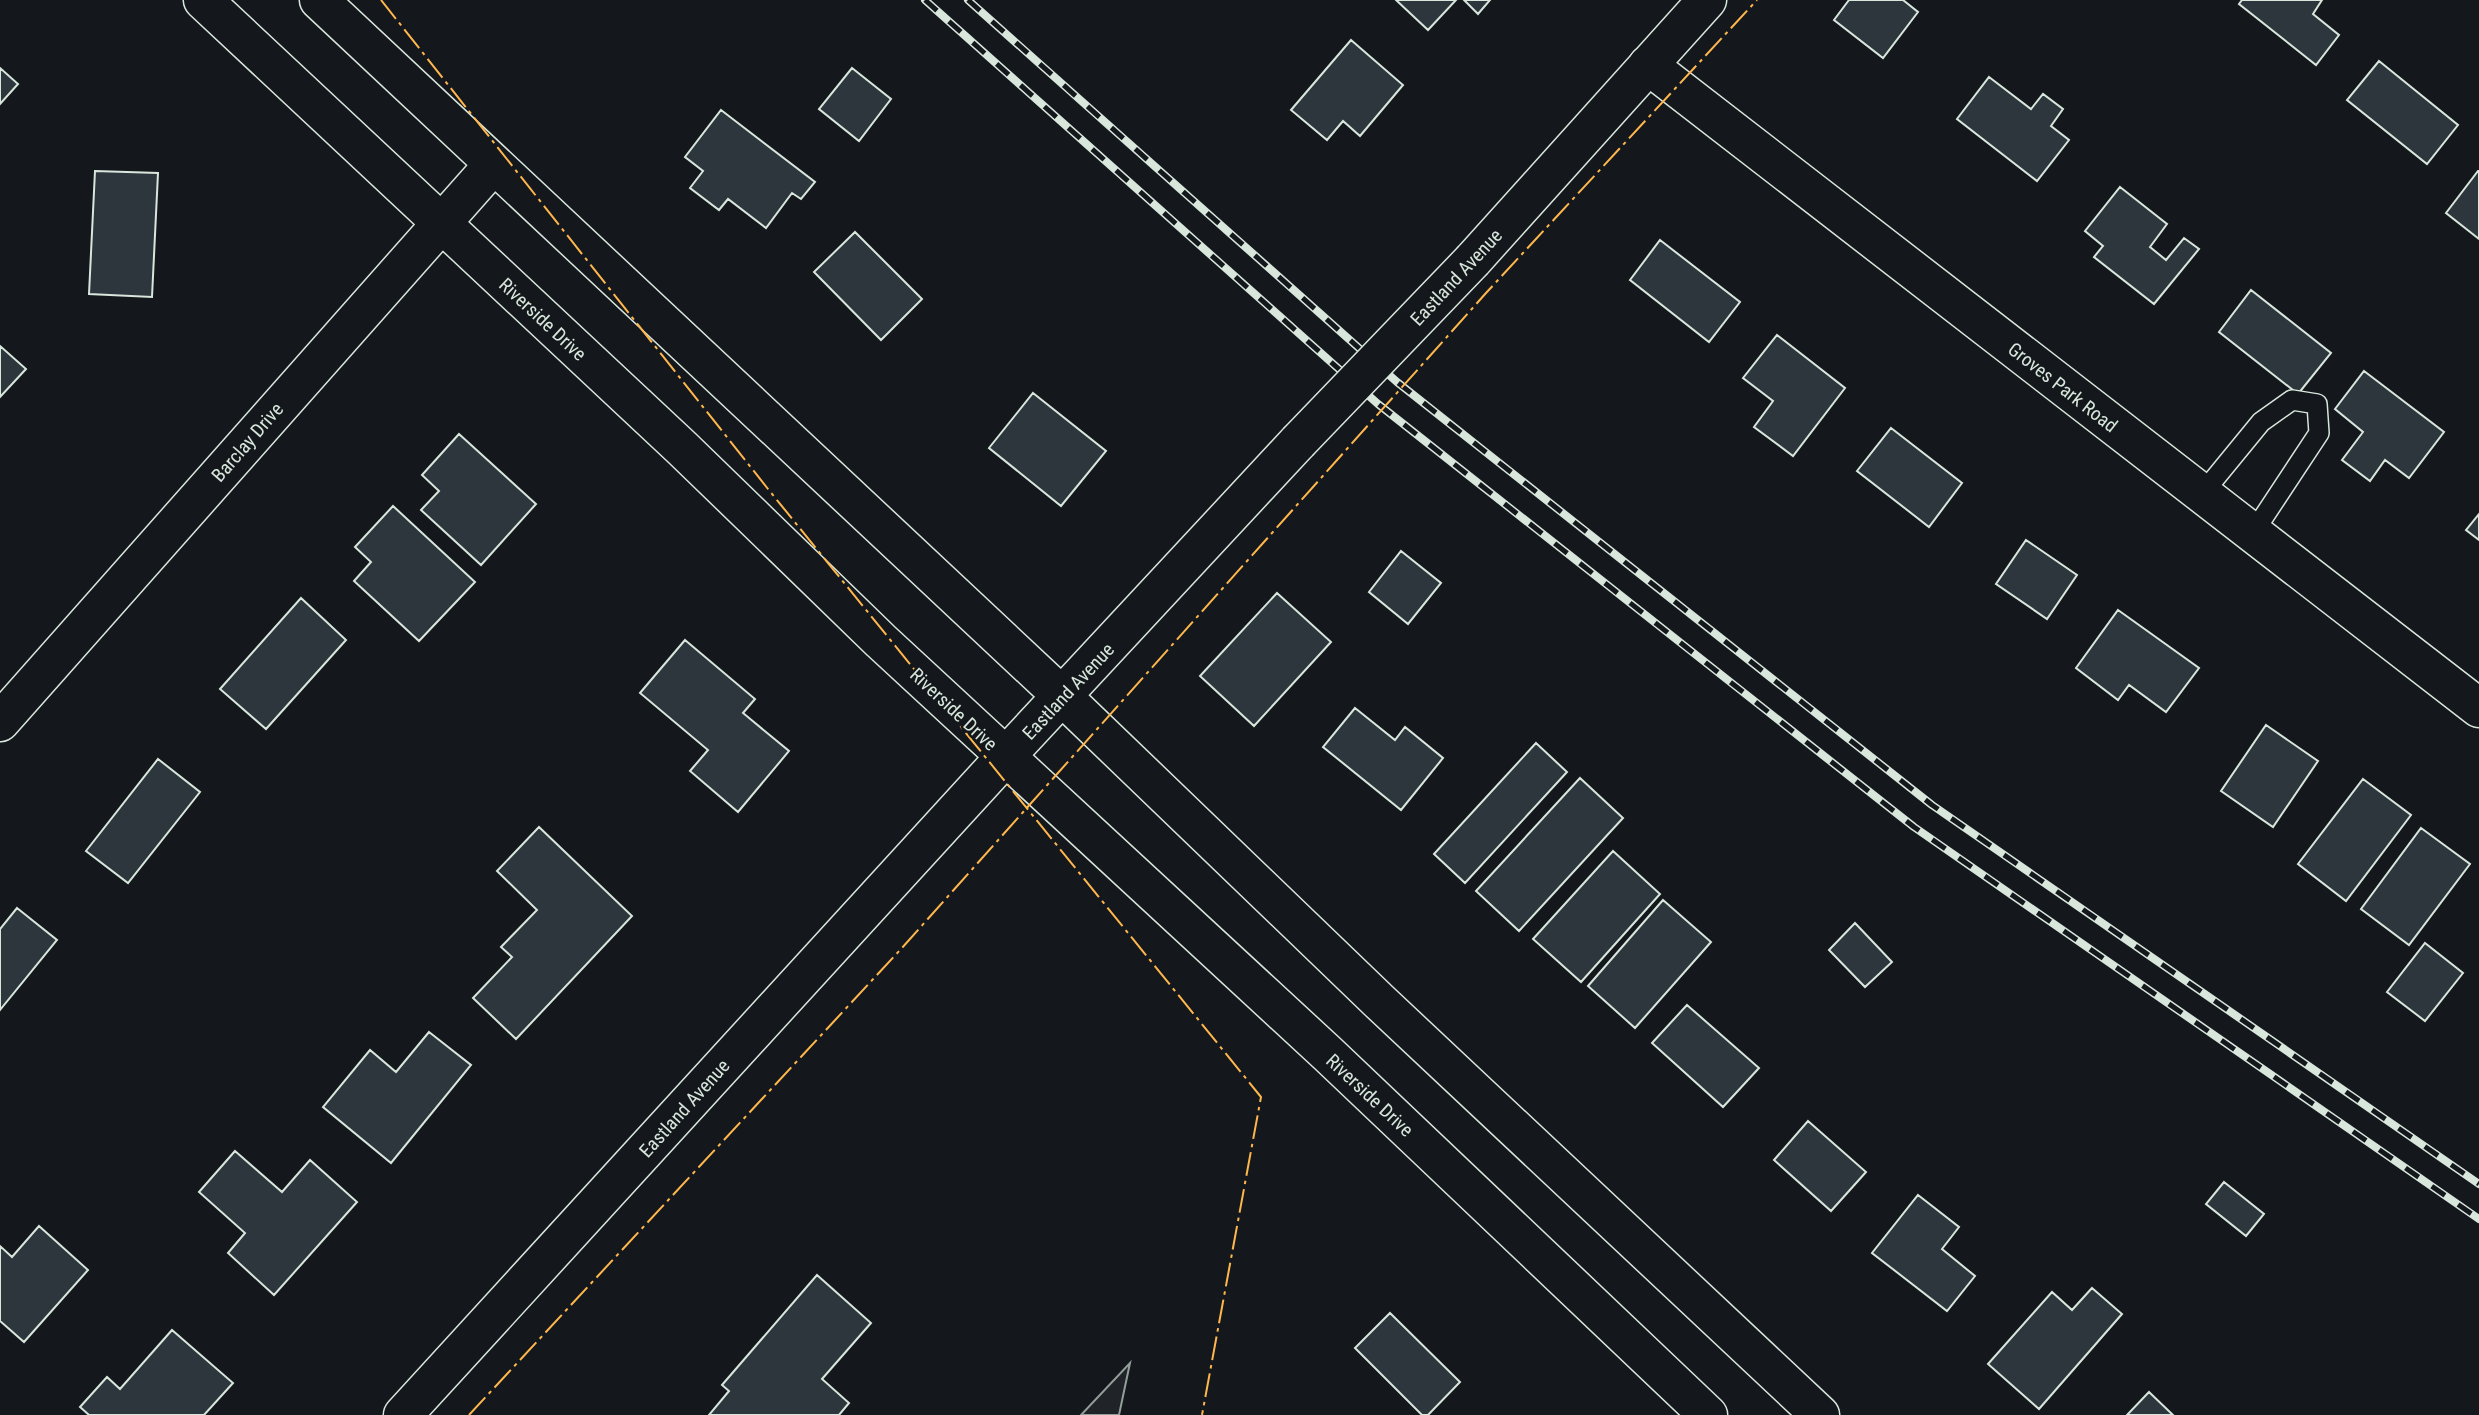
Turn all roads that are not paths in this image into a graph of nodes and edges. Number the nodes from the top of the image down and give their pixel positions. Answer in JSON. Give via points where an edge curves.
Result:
{"nodes":[{"id":1,"x":203,"y":0,"type":"edge"},
{"id":2,"x":319,"y":0,"type":"edge"},
{"id":3,"x":1707,"y":0,"type":"edge"},
{"id":4,"x":1648,"y":65,"type":"junction"},
{"id":5,"x":495,"y":164,"type":"junction"},
{"id":6,"x":440,"y":223,"type":"junction"},
{"id":7,"x":2202,"y":494,"type":"junction"},
{"id":8,"x":2253,"y":533,"type":"junction"},
{"id":9,"x":1063,"y":697,"type":"junction"},
{"id":10,"x":2479,"y":708,"type":"edge"},
{"id":11,"x":0,"y":722,"type":"edge"},
{"id":12,"x":1005,"y":757,"type":"junction"},
{"id":13,"x":404,"y":1415,"type":"edge"},
{"id":14,"x":1708,"y":1415,"type":"edge"},
{"id":15,"x":1820,"y":1415,"type":"edge"}],
"edges":[{"from":1,"to":6,"type":"street","name":"Riverside Drive"},
{"from":2,"to":5,"type":"street"},
{"from":3,"to":4,"type":"street","name":"Eastland Avenue"},
{"from":4,"to":7,"type":"street","name":"Groves Park Road"},
{"from":4,"to":9,"type":"street","name":"Eastland Avenue","bridge":true,"via":[[1473,260]]},
{"from":5,"to":6,"type":"street","name":"Barclay Drive"},
{"from":5,"to":9,"type":"street"},
{"from":6,"to":11,"type":"street","name":"Barclay Drive"},
{"from":6,"to":12,"type":"street","name":"Riverside Drive"},
{"from":7,"to":8,"type":"street","name":"Groves Park Road"},
{"from":7,"to":8,"type":"lane","via":[[2261,422],[2291,400],[2317,404],[2319,433]]},
{"from":8,"to":10,"type":"street","name":"Groves Park Road"},
{"from":9,"to":12,"type":"street","name":"Eastland Avenue"},
{"from":9,"to":15,"type":"street"},
{"from":12,"to":13,"type":"street","name":"Eastland Avenue"},
{"from":12,"to":14,"type":"street","name":"Riverside Drive","via":[[1328,1054]]}]}
